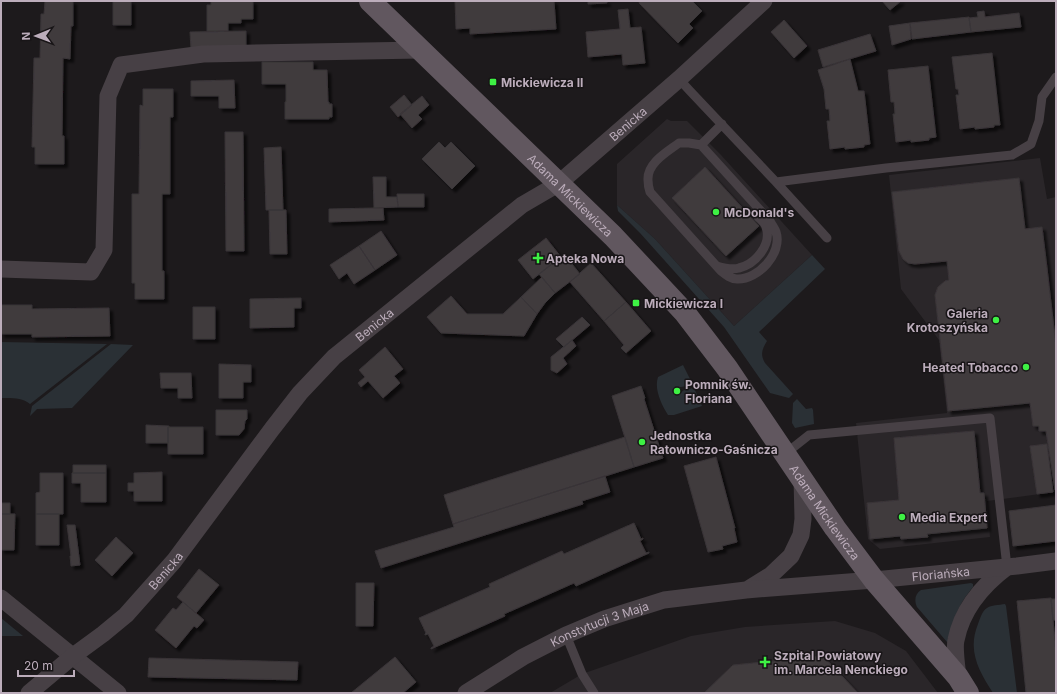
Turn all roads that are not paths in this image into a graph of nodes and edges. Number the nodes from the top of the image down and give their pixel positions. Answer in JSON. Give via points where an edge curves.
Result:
{"nodes":[{"id":1,"x":370,"y":1,"type":"edge"},
{"id":2,"x":764,"y":1,"type":"edge"},
{"id":3,"x":420,"y":50,"type":"junction"},
{"id":4,"x":1056,"y":77,"type":"edge"},
{"id":5,"x":679,"y":79,"type":"junction"},
{"id":6,"x":722,"y":124,"type":"junction"},
{"id":7,"x":701,"y":145,"type":"junction"},
{"id":8,"x":776,"y":182,"type":"junction"},
{"id":9,"x":558,"y":184,"type":"junction"},
{"id":10,"x":827,"y":238,"type":"dead end"},
{"id":11,"x":716,"y":266,"type":"junction"},
{"id":12,"x":1,"y":269,"type":"edge"},
{"id":13,"x":786,"y":454,"type":"junction"},
{"id":14,"x":802,"y":478,"type":"junction"},
{"id":15,"x":1056,"y":561,"type":"edge"},
{"id":16,"x":1006,"y":567,"type":"junction"},
{"id":17,"x":874,"y":580,"type":"junction"},
{"id":18,"x":746,"y":590,"type":"junction"},
{"id":19,"x":1,"y":598,"type":"edge"},
{"id":20,"x":566,"y":635,"type":"junction"},
{"id":21,"x":73,"y":656,"type":"junction"},
{"id":22,"x":963,"y":685,"type":"edge"},
{"id":23,"x":29,"y":693,"type":"edge"},
{"id":24,"x":118,"y":693,"type":"edge"},
{"id":25,"x":466,"y":693,"type":"edge"},
{"id":26,"x":594,"y":693,"type":"edge"}],
"edges":[{"from":1,"to":3,"type":"main road","name":"Adama Mickiewicza"},
{"from":2,"to":5,"type":"street","name":"Benicka"},
{"from":3,"to":9,"type":"main road","name":"Adama Mickiewicza"},
{"from":3,"to":12,"type":"street","via":[[203,54],[121,65],[108,96],[104,250],[91,272]]},
{"from":4,"to":8,"type":"lane","via":[[1042,97],[1039,121],[1031,144],[1012,155]]},
{"from":5,"to":6,"type":"lane"},
{"from":5,"to":9,"type":"street","name":"Benicka"},
{"from":6,"to":7,"type":"lane"},
{"from":6,"to":8,"type":"lane"},
{"from":7,"to":11,"type":"lane","via":[[679,143],[657,160],[649,170],[648,180],[650,192]]},
{"from":7,"to":11,"type":"lane","via":[[702,156],[766,225],[766,244],[758,256],[739,268]]},
{"from":7,"to":11,"type":"lane","via":[[777,233],[776,247],[771,259],[748,278],[736,280],[728,277]]},
{"from":8,"to":10,"type":"lane"},
{"from":9,"to":13,"type":"main road","name":"Adama Mickiewicza","via":[[613,236],[685,313],[727,368]]},
{"from":9,"to":21,"type":"street","name":"Benicka","via":[[522,205],[334,357],[300,393],[174,561],[126,615]]},
{"from":13,"to":14,"type":"main road","name":"Adama Mickiewicza"},
{"from":13,"to":16,"type":"lane","via":[[809,435],[990,418]]},
{"from":14,"to":17,"type":"main road","name":"Adama Mickiewicza"},
{"from":14,"to":18,"type":"street","name":"Konstytucji 3 Maja","via":[[801,535],[791,556],[771,575]]},
{"from":15,"to":16,"type":"street","name":"Floriańska"},
{"from":16,"to":17,"type":"street","name":"Floriańska"},
{"from":16,"to":22,"type":"street","name":"Floriańska","via":[[981,591],[963,618],[956,641]]},
{"from":17,"to":18,"type":"street","name":"Konstytucji 3 Maja"},
{"from":17,"to":22,"type":"main road","name":"Adama Mickiewicza"},
{"from":18,"to":20,"type":"street","name":"Konstytucji 3 Maja","via":[[664,600],[604,619]]},
{"from":19,"to":21,"type":"street"},
{"from":20,"to":25,"type":"street","name":"Konstytucji 3 Maja","via":[[523,657]]},
{"from":20,"to":26,"type":"lane","via":[[582,674]]},
{"from":21,"to":23,"type":"street","name":"Benicka"},
{"from":21,"to":24,"type":"street"}]}
